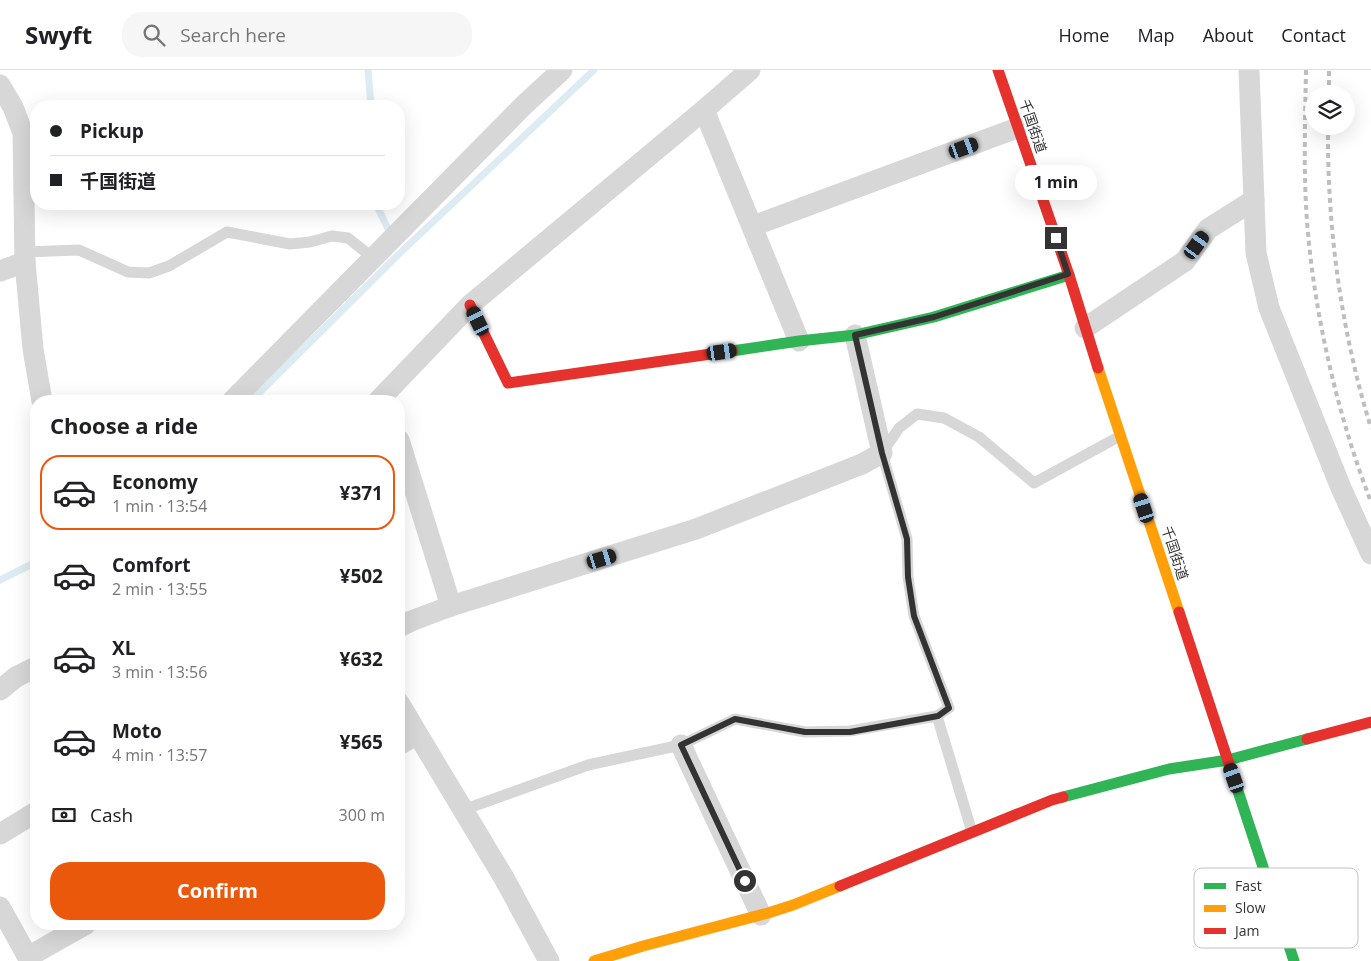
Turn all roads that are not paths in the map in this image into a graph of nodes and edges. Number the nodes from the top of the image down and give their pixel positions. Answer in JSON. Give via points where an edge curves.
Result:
{"nodes":[{"id":1,"x":562,"y":70,"type":"edge"},
{"id":2,"x":750,"y":70,"type":"edge"},
{"id":3,"x":998,"y":70,"type":"edge"},
{"id":4,"x":1249,"y":70,"type":"edge"},
{"id":5,"x":0,"y":85,"type":"edge"},
{"id":6,"x":704,"y":110,"type":"junction"},
{"id":7,"x":1017,"y":128,"type":"junction"},
{"id":8,"x":1254,"y":200,"type":"junction"},
{"id":9,"x":752,"y":226,"type":"junction"},
{"id":10,"x":25,"y":257,"type":"junction"},
{"id":11,"x":374,"y":258,"type":"junction"},
{"id":12,"x":0,"y":271,"type":"edge"},
{"id":13,"x":1068,"y":274,"type":"junction"},
{"id":14,"x":470,"y":305,"type":"junction"},
{"id":15,"x":1084,"y":328,"type":"junction"},
{"id":16,"x":855,"y":335,"type":"junction"},
{"id":17,"x":799,"y":341,"type":"junction"},
{"id":18,"x":41,"y":395,"type":"edge"},
{"id":19,"x":238,"y":395,"type":"edge"},
{"id":20,"x":387,"y":395,"type":"edge"},
{"id":21,"x":1120,"y":436,"type":"junction"},
{"id":22,"x":882,"y":453,"type":"junction"},
{"id":23,"x":405,"y":460,"type":"edge"},
{"id":24,"x":1371,"y":554,"type":"edge"},
{"id":25,"x":450,"y":606,"type":"junction"},
{"id":26,"x":405,"y":624,"type":"edge"},
{"id":27,"x":30,"y":669,"type":"edge"},
{"id":28,"x":0,"y":690,"type":"edge"},
{"id":29,"x":405,"y":713,"type":"edge"},
{"id":30,"x":938,"y":716,"type":"junction"},
{"id":31,"x":1371,"y":722,"type":"edge"},
{"id":32,"x":417,"y":734,"type":"junction"},
{"id":33,"x":405,"y":741,"type":"edge"},
{"id":34,"x":681,"y":745,"type":"junction"},
{"id":35,"x":1228,"y":760,"type":"junction"},
{"id":36,"x":464,"y":810,"type":"junction"},
{"id":37,"x":30,"y":816,"type":"edge"},
{"id":38,"x":972,"y":832,"type":"junction"},
{"id":39,"x":0,"y":834,"type":"edge"},
{"id":40,"x":1263,"y":868,"type":"edge"},
{"id":41,"x":0,"y":907,"type":"edge"},
{"id":42,"x":762,"y":915,"type":"junction"},
{"id":43,"x":76,"y":930,"type":"edge"},
{"id":44,"x":1290,"y":948,"type":"edge"},
{"id":45,"x":29,"y":959,"type":"edge"},
{"id":46,"x":549,"y":961,"type":"edge"},
{"id":47,"x":594,"y":961,"type":"edge"},
{"id":48,"x":1294,"y":961,"type":"edge"}],
"edges":[{"from":1,"to":11,"type":"street"},
{"from":2,"to":6,"type":"street"},
{"from":3,"to":7,"type":"street","name":"千国街道"},
{"from":4,"to":8,"type":"street"},
{"from":5,"to":10,"type":"street","via":[[22,134]]},
{"from":6,"to":9,"type":"street"},
{"from":6,"to":14,"type":"street"},
{"from":7,"to":9,"type":"street"},
{"from":7,"to":13,"type":"street","name":"千国街道"},
{"from":8,"to":15,"type":"street","via":[[1208,230],[1185,261]]},
{"from":8,"to":24,"type":"street","via":[[1256,253],[1269,308]]},
{"from":9,"to":17,"type":"street"},
{"from":10,"to":11,"type":"lane","via":[[79,250],[128,272],[150,273],[169,266],[227,232],[290,244],[332,236],[348,238]]},
{"from":10,"to":12,"type":"street"},
{"from":10,"to":18,"type":"street","via":[[32,349]]},
{"from":11,"to":19,"type":"street"},
{"from":13,"to":15,"type":"street","name":"千国街道"},
{"from":13,"to":16,"type":"street","via":[[934,317]]},
{"from":14,"to":17,"type":"street","via":[[508,383]]},
{"from":14,"to":20,"type":"street"},
{"from":15,"to":21,"type":"street","name":"千国街道"},
{"from":16,"to":17,"type":"street"},
{"from":16,"to":22,"type":"street"},
{"from":21,"to":22,"type":"lane","via":[[1034,483],[979,437],[944,418],[917,414],[898,428]]},
{"from":21,"to":35,"type":"street","name":"千国街道"},
{"from":22,"to":25,"type":"street","via":[[862,464],[696,529]]},
{"from":22,"to":30,"type":"lane","via":[[907,539],[914,616],[949,708]]},
{"from":23,"to":25,"type":"street"},
{"from":25,"to":26,"type":"street"},
{"from":27,"to":28,"type":"street"},
{"from":29,"to":32,"type":"street"},
{"from":30,"to":34,"type":"lane","via":[[850,732],[805,732],[735,719]]},
{"from":30,"to":38,"type":"lane"},
{"from":31,"to":35,"type":"street"},
{"from":32,"to":33,"type":"street"},
{"from":32,"to":36,"type":"street"},
{"from":34,"to":36,"type":"lane","via":[[588,765]]},
{"from":34,"to":42,"type":"street"},
{"from":35,"to":38,"type":"street","via":[[1169,769],[1052,800]]},
{"from":35,"to":40,"type":"street","name":"千国街道"},
{"from":36,"to":46,"type":"street"},
{"from":37,"to":39,"type":"street"},
{"from":38,"to":42,"type":"street"},
{"from":41,"to":45,"type":"street"},
{"from":42,"to":47,"type":"street","via":[[628,949]]},
{"from":43,"to":45,"type":"street"},
{"from":44,"to":48,"type":"street","name":"千国街道"}]}
